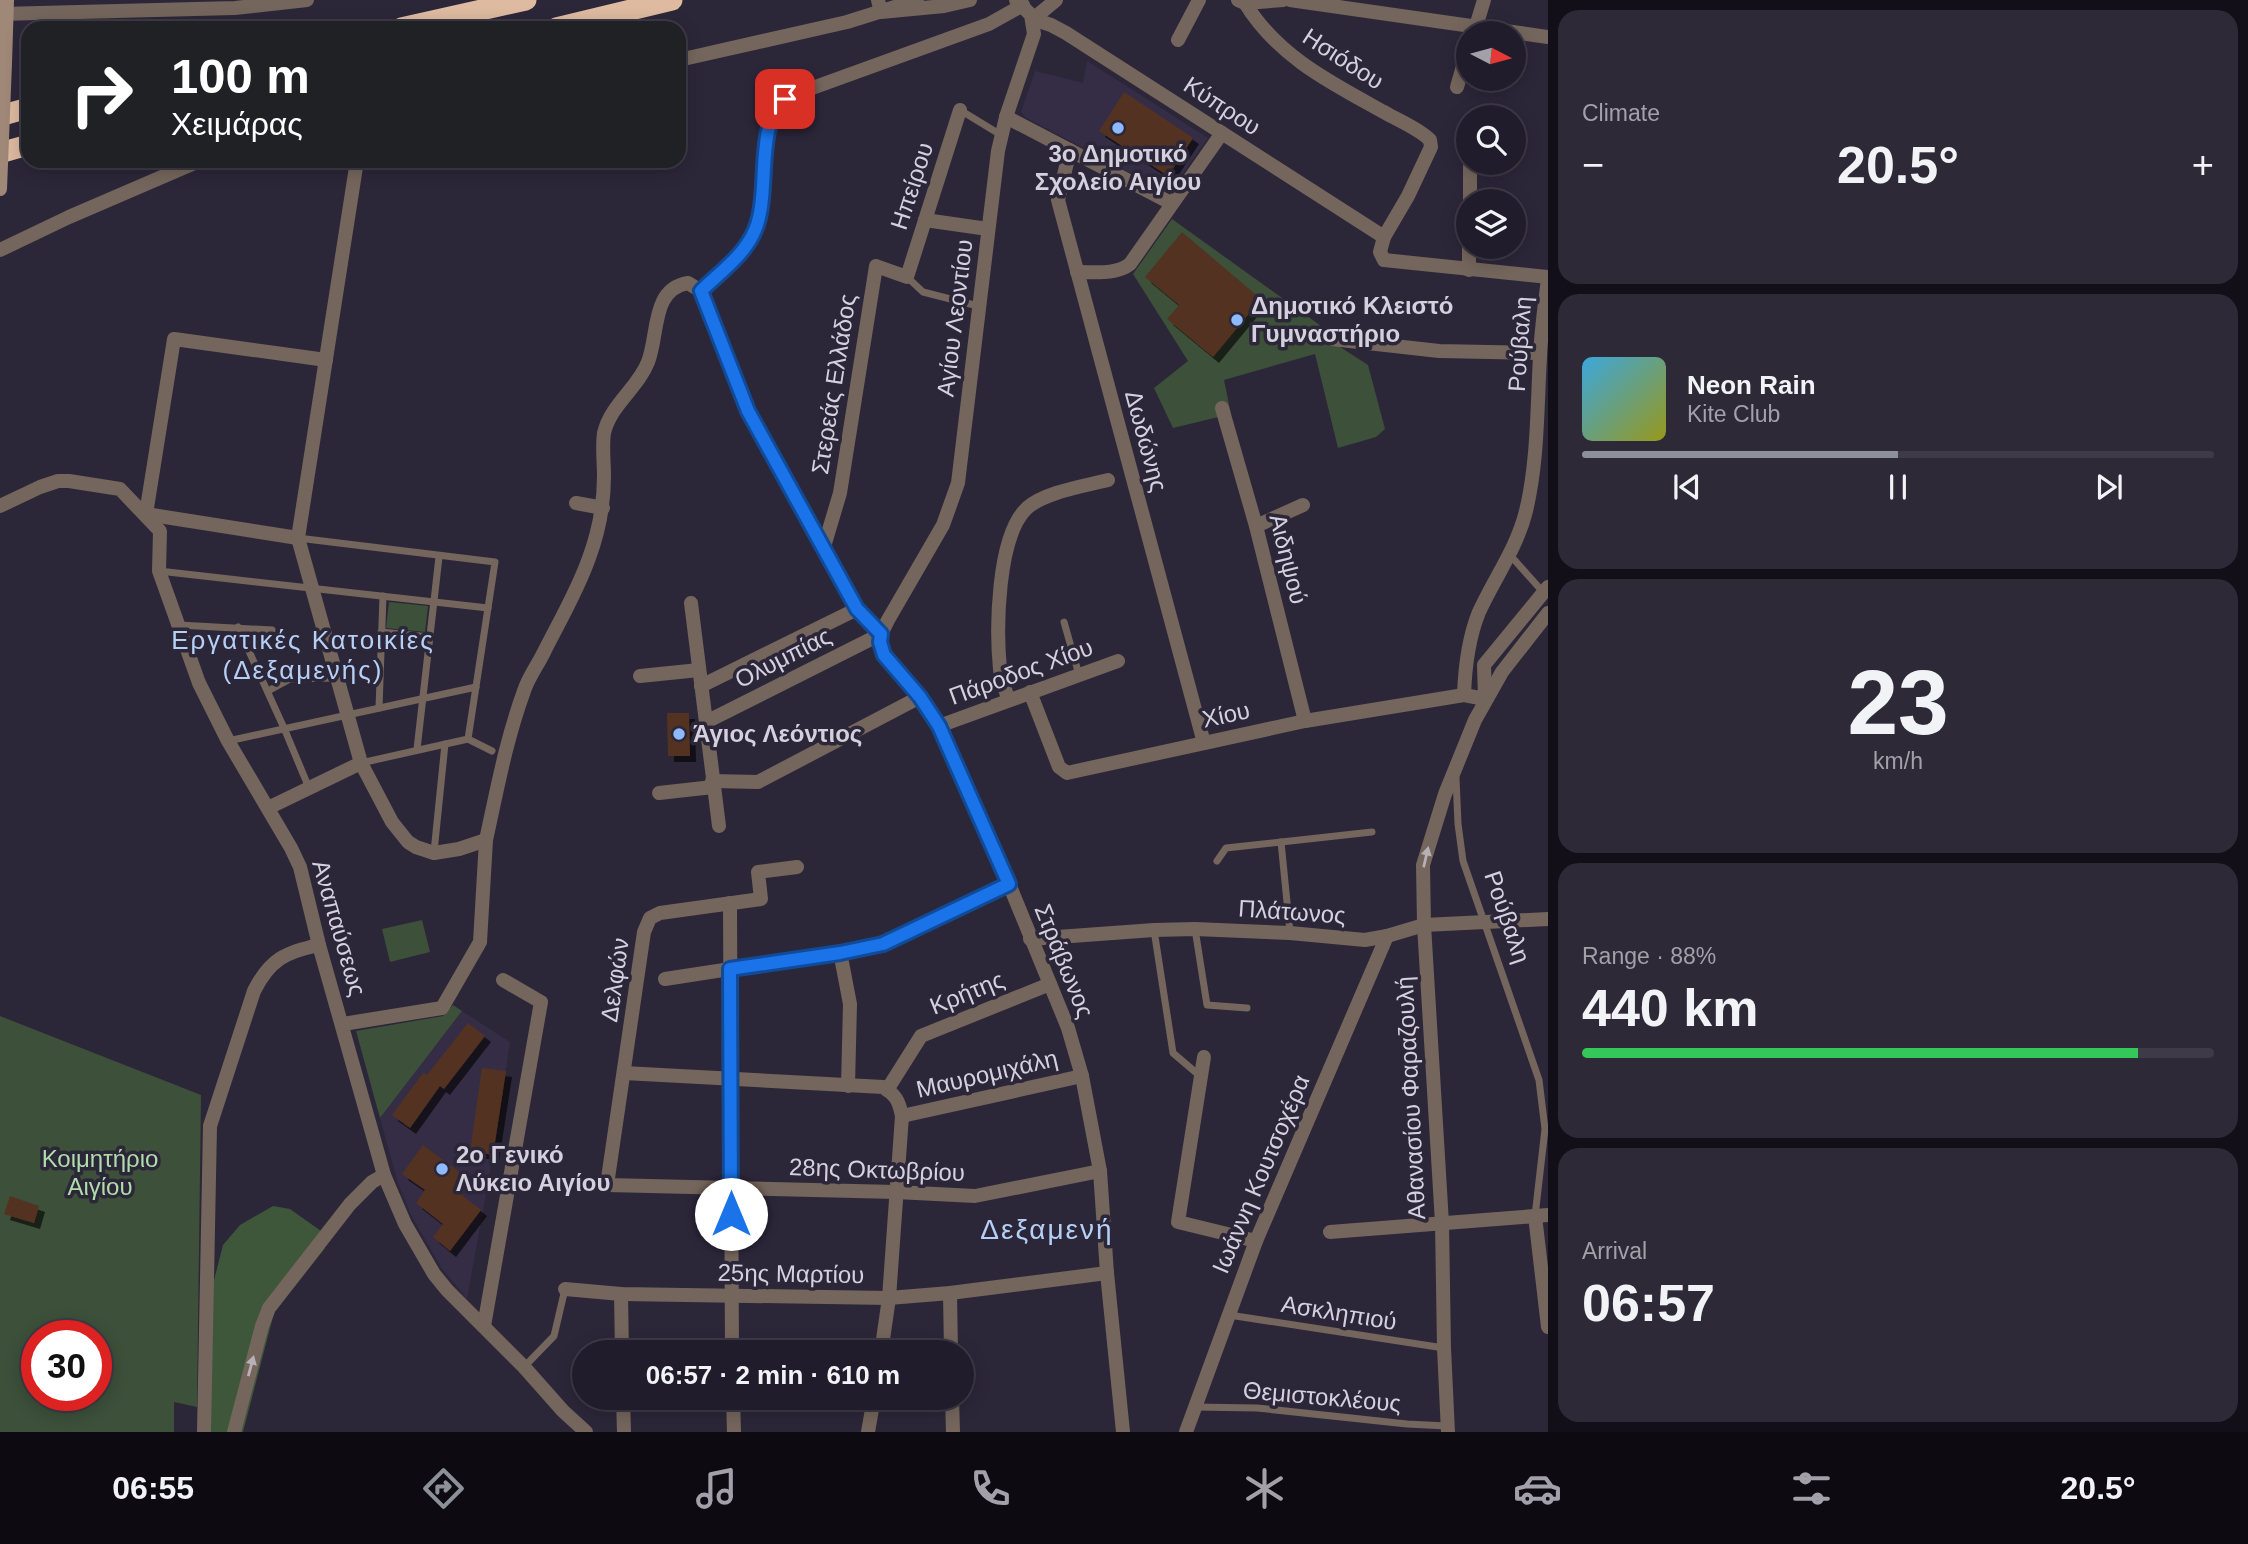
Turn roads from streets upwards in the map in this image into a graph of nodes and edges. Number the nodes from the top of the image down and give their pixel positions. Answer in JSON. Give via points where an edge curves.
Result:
{"nodes":[{"id":1,"x":307,"y":0,"type":"edge"},
{"id":2,"x":526,"y":0,"type":"edge"},
{"id":3,"x":672,"y":0,"type":"edge"},
{"id":4,"x":917,"y":0,"type":"edge"},
{"id":5,"x":970,"y":0,"type":"edge"},
{"id":6,"x":1056,"y":0,"type":"edge"},
{"id":7,"x":1199,"y":0,"type":"edge"},
{"id":8,"x":1283,"y":0,"type":"edge"},
{"id":9,"x":1290,"y":0,"type":"edge"},
{"id":10,"x":1484,"y":0,"type":"edge"},
{"id":11,"x":1241,"y":1,"type":"edge"},
{"id":12,"x":1018,"y":2,"type":"edge"},
{"id":13,"x":880,"y":6,"type":"edge"},
{"id":14,"x":5,"y":9,"type":"edge"},
{"id":15,"x":1033,"y":19,"type":"junction"},
{"id":16,"x":432,"y":21,"type":"edge"},
{"id":17,"x":585,"y":21,"type":"edge"},
{"id":18,"x":1478,"y":21,"type":"edge"},
{"id":19,"x":1456,"y":27,"type":"edge"},
{"id":20,"x":1526,"y":35,"type":"edge"},
{"id":21,"x":1548,"y":37,"type":"edge"},
{"id":22,"x":1178,"y":40,"type":"dead end"},
{"id":23,"x":686,"y":58,"type":"edge"},
{"id":24,"x":21,"y":110,"type":"edge"},
{"id":25,"x":960,"y":110,"type":"road end"},
{"id":26,"x":0,"y":116,"type":"edge"},
{"id":27,"x":1006,"y":117,"type":"junction"},
{"id":28,"x":1222,"y":133,"type":"junction"},
{"id":29,"x":21,"y":147,"type":"edge"},
{"id":30,"x":1070,"y":150,"type":"junction"},
{"id":31,"x":0,"y":153,"type":"edge"},
{"id":32,"x":183,"y":168,"type":"edge"},
{"id":33,"x":356,"y":168,"type":"edge"},
{"id":34,"x":0,"y":189,"type":"edge"},
{"id":35,"x":1171,"y":203,"type":"junction"},
{"id":36,"x":925,"y":220,"type":"junction"},
{"id":37,"x":988,"y":229,"type":"junction"},
{"id":38,"x":1384,"y":237,"type":"junction"},
{"id":39,"x":0,"y":250,"type":"edge"},
{"id":40,"x":1469,"y":259,"type":"edge"},
{"id":41,"x":876,"y":266,"type":"joint"},
{"id":42,"x":1469,"y":270,"type":"junction"},
{"id":43,"x":1077,"y":272,"type":"junction"},
{"id":44,"x":1548,"y":277,"type":"edge"},
{"id":45,"x":701,"y":291,"type":"junction"},
{"id":46,"x":1332,"y":339,"type":"dead end"},
{"id":47,"x":1540,"y":353,"type":"junction"},
{"id":48,"x":326,"y":360,"type":"junction"},
{"id":49,"x":1222,"y":408,"type":"dead end"},
{"id":50,"x":1108,"y":480,"type":"dead end"},
{"id":51,"x":576,"y":503,"type":"dead end"},
{"id":52,"x":1303,"y":505,"type":"dead end"},
{"id":53,"x":0,"y":506,"type":"edge"},
{"id":54,"x":603,"y":508,"type":"junction"},
{"id":55,"x":146,"y":514,"type":"junction"},
{"id":56,"x":1256,"y":526,"type":"junction"},
{"id":57,"x":298,"y":538,"type":"junction"},
{"id":58,"x":823,"y":550,"type":"junction"},
{"id":59,"x":1546,"y":590,"type":"edge"},
{"id":60,"x":691,"y":603,"type":"dead end"},
{"id":61,"x":857,"y":609,"type":"junction"},
{"id":62,"x":1548,"y":614,"type":"edge"},
{"id":63,"x":881,"y":634,"type":"junction"},
{"id":64,"x":1118,"y":661,"type":"dead end"},
{"id":65,"x":699,"y":670,"type":"junction"},
{"id":66,"x":640,"y":676,"type":"dead end"},
{"id":67,"x":701,"y":685,"type":"junction"},
{"id":68,"x":1030,"y":692,"type":"junction"},
{"id":69,"x":1464,"y":695,"type":"junction"},
{"id":70,"x":920,"y":697,"type":"junction"},
{"id":71,"x":1485,"y":699,"type":"junction"},
{"id":72,"x":1008,"y":700,"type":"junction"},
{"id":73,"x":706,"y":722,"type":"junction"},
{"id":74,"x":1305,"y":722,"type":"junction"},
{"id":75,"x":939,"y":726,"type":"junction"},
{"id":76,"x":1204,"y":743,"type":"junction"},
{"id":77,"x":361,"y":763,"type":"junction"},
{"id":78,"x":713,"y":784,"type":"junction"},
{"id":79,"x":659,"y":793,"type":"dead end"},
{"id":80,"x":268,"y":808,"type":"junction"},
{"id":81,"x":719,"y":826,"type":"dead end"},
{"id":82,"x":486,"y":841,"type":"junction"},
{"id":83,"x":797,"y":867,"type":"dead end"},
{"id":84,"x":1009,"y":884,"type":"junction"},
{"id":85,"x":730,"y":903,"type":"junction"},
{"id":86,"x":1548,"y":919,"type":"edge"},
{"id":87,"x":1424,"y":925,"type":"junction"},
{"id":88,"x":1387,"y":936,"type":"junction"},
{"id":89,"x":1030,"y":939,"type":"junction"},
{"id":90,"x":319,"y":944,"type":"junction"},
{"id":91,"x":840,"y":953,"type":"junction"},
{"id":92,"x":730,"y":969,"type":"junction"},
{"id":93,"x":665,"y":979,"type":"dead end"},
{"id":94,"x":503,"y":980,"type":"dead end"},
{"id":95,"x":1050,"y":984,"type":"junction"},
{"id":96,"x":343,"y":1024,"type":"junction"},
{"id":97,"x":1204,"y":1056,"type":"dead end"},
{"id":98,"x":624,"y":1073,"type":"junction"},
{"id":99,"x":1082,"y":1076,"type":"junction"},
{"id":100,"x":731,"y":1079,"type":"junction"},
{"id":101,"x":848,"y":1086,"type":"junction"},
{"id":102,"x":890,"y":1092,"type":"junction"},
{"id":103,"x":902,"y":1116,"type":"junction"},
{"id":104,"x":1100,"y":1171,"type":"junction"},
{"id":105,"x":384,"y":1175,"type":"junction"},
{"id":106,"x":607,"y":1185,"type":"joint"},
{"id":107,"x":732,"y":1188,"type":"junction"},
{"id":108,"x":896,"y":1192,"type":"junction"},
{"id":109,"x":1541,"y":1216,"type":"edge"},
{"id":110,"x":1442,"y":1223,"type":"junction"},
{"id":111,"x":1330,"y":1232,"type":"dead end"},
{"id":112,"x":1256,"y":1241,"type":"junction"},
{"id":113,"x":1107,"y":1273,"type":"junction"},
{"id":114,"x":565,"y":1289,"type":"road end"},
{"id":115,"x":950,"y":1293,"type":"junction"},
{"id":116,"x":621,"y":1294,"type":"junction"},
{"id":117,"x":731,"y":1296,"type":"junction"},
{"id":118,"x":889,"y":1298,"type":"junction"},
{"id":119,"x":484,"y":1326,"type":"junction"},
{"id":120,"x":1548,"y":1327,"type":"edge"},
{"id":121,"x":622,"y":1340,"type":"edge"},
{"id":122,"x":732,"y":1340,"type":"edge"},
{"id":123,"x":883,"y":1340,"type":"edge"},
{"id":124,"x":951,"y":1340,"type":"edge"},
{"id":125,"x":623,"y":1410,"type":"edge"},
{"id":126,"x":733,"y":1410,"type":"edge"},
{"id":127,"x":872,"y":1410,"type":"edge"},
{"id":128,"x":952,"y":1410,"type":"edge"},
{"id":129,"x":1448,"y":1429,"type":"edge"},
{"id":130,"x":204,"y":1432,"type":"edge"},
{"id":131,"x":234,"y":1432,"type":"edge"},
{"id":132,"x":586,"y":1432,"type":"edge"},
{"id":133,"x":624,"y":1432,"type":"edge"},
{"id":134,"x":733,"y":1432,"type":"edge"},
{"id":135,"x":868,"y":1432,"type":"edge"},
{"id":136,"x":953,"y":1432,"type":"edge"},
{"id":137,"x":1123,"y":1432,"type":"edge"},
{"id":138,"x":1186,"y":1432,"type":"edge"}],
"edges":[{"from":1,"to":14,"type":"street","via":[[209,9]]},
{"from":2,"to":16,"type":"highway"},
{"from":3,"to":17,"type":"highway"},
{"from":4,"to":13,"type":"street"},
{"from":5,"to":13,"type":"street","via":[[935,7]]},
{"from":6,"to":15,"type":"street"},
{"from":7,"to":22,"type":"street"},
{"from":8,"to":11,"type":"street"},
{"from":9,"to":19,"type":"street"},
{"from":10,"to":18,"type":"street"},
{"from":11,"to":38,"type":"street","name":"Ησιόδου","via":[[1307,69],[1429,138],[1431,147]]},
{"from":12,"to":15,"type":"street"},
{"from":12,"to":45,"type":"street","via":[[989,24],[781,103],[768,130],[763,203],[755,231],[742,251]]},
{"from":13,"to":23,"type":"street","via":[[836,25]]},
{"from":14,"to":34,"type":"main road","bridge":true},
{"from":15,"to":27,"type":"street","name":"Αγίου Λεοντίου","via":[[1034,36]]},
{"from":15,"to":28,"type":"street","name":"Κύπρου","via":[[1052,24]]},
{"from":20,"to":21,"type":"street"},
{"from":24,"to":26,"type":"highway"},
{"from":25,"to":36,"type":"street","name":"Ηπείρου"},
{"from":27,"to":30,"type":"street"},
{"from":27,"to":37,"type":"street","name":"Αγίου Λεοντίου"},
{"from":28,"to":35,"type":"street"},
{"from":28,"to":38,"type":"street","name":"Κύπρου"},
{"from":29,"to":31,"type":"highway"},
{"from":30,"to":35,"type":"street"},
{"from":30,"to":43,"type":"street","name":"Δωδώνης","via":[[1058,200]]},
{"from":32,"to":39,"type":"street"},
{"from":33,"to":48,"type":"street"},
{"from":35,"to":43,"type":"street","via":[[1123,270]]},
{"from":36,"to":37,"type":"street"},
{"from":36,"to":41,"type":"street","name":"Ηπείρου","via":[[907,277]]},
{"from":37,"to":63,"type":"street","name":"Αγίου Λεοντίου","via":[[954,498]]},
{"from":38,"to":42,"type":"street","via":[[1380,252],[1384,260]]},
{"from":40,"to":42,"type":"street"},
{"from":41,"to":58,"type":"street","name":"Στερεάς Ελλάδος","via":[[840,493]]},
{"from":42,"to":44,"type":"street"},
{"from":43,"to":76,"type":"street","name":"Δωδώνης"},
{"from":44,"to":47,"type":"street","name":"Ρούβαλη"},
{"from":45,"to":54,"type":"street","via":[[688,282],[669,290],[659,310],[646,368],[609,419],[604,440]]},
{"from":45,"to":58,"type":"street","name":"Στράβωνος","via":[[748,411]]},
{"from":46,"to":47,"type":"street","via":[[1439,351]]},
{"from":47,"to":69,"type":"street","name":"Ρούβαλη","via":[[1526,512],[1510,555],[1478,614],[1465,666]]},
{"from":48,"to":55,"type":"street","via":[[174,339]]},
{"from":48,"to":57,"type":"street"},
{"from":49,"to":56,"type":"street","name":"Αιδηψού"},
{"from":50,"to":72,"type":"street","via":[[1040,500],[1026,510],[1012,531],[999,626],[1000,671]]},
{"from":51,"to":54,"type":"street"},
{"from":52,"to":56,"type":"street"},
{"from":53,"to":55,"type":"street","name":"Αναπαύσεως","via":[[50,483],[69,481],[120,489]]},
{"from":54,"to":82,"type":"street","via":[[580,582],[524,689]]},
{"from":55,"to":57,"type":"street"},
{"from":55,"to":80,"type":"street","name":"Αναπαύσεως","via":[[160,531],[159,571],[199,683]]},
{"from":56,"to":74,"type":"street","name":"Αιδηψού"},
{"from":57,"to":77,"type":"street"},
{"from":58,"to":61,"type":"street","name":"Στράβωνος"},
{"from":59,"to":71,"type":"street","via":[[1484,665]]},
{"from":60,"to":65,"type":"street"},
{"from":61,"to":63,"type":"street","name":"Στράβωνος"},
{"from":61,"to":67,"type":"street"},
{"from":62,"to":71,"type":"street"},
{"from":63,"to":70,"type":"street","name":"Στράβωνος","via":[[884,655]]},
{"from":63,"to":73,"type":"street","name":"Ολυμπίας"},
{"from":64,"to":68,"type":"street","name":"Πάροδος Χίου"},
{"from":65,"to":66,"type":"street"},
{"from":65,"to":67,"type":"street"},
{"from":67,"to":73,"type":"street"},
{"from":68,"to":72,"type":"street","name":"Πάροδος Χίου"},
{"from":68,"to":76,"type":"street","name":"Χίου","via":[[1059,767],[1067,773]]},
{"from":69,"to":71,"type":"street","name":"Χίου"},
{"from":69,"to":74,"type":"street","name":"Χίου"},
{"from":70,"to":75,"type":"street","name":"Στράβωνος"},
{"from":70,"to":78,"type":"street","via":[[758,782]]},
{"from":87,"to":71,"type":"street","name":"Αθανασίου Φαραζουλή","one_way":true,"via":[[1425,855],[1455,767]]},
{"from":72,"to":75,"type":"street","name":"Πάροδος Χίου"},
{"from":73,"to":78,"type":"street"},
{"from":74,"to":76,"type":"street","name":"Χίου"},
{"from":75,"to":84,"type":"street","name":"Στράβωνος"},
{"from":77,"to":80,"type":"street"},
{"from":77,"to":82,"type":"street","via":[[391,822],[416,847],[434,853]]},
{"from":78,"to":79,"type":"street"},
{"from":78,"to":81,"type":"street"},
{"from":80,"to":90,"type":"street","name":"Αναπαύσεως","via":[[300,867]]},
{"from":82,"to":96,"type":"street","via":[[480,942],[442,1009]]},
{"from":83,"to":85,"type":"street","name":"Δελφών","via":[[758,872],[761,900]]},
{"from":84,"to":89,"type":"street","name":"Στράβωνος"},
{"from":84,"to":91,"type":"street","via":[[883,944]]},
{"from":85,"to":92,"type":"street"},
{"from":85,"to":98,"type":"street","name":"Δελφών","via":[[650,918]]},
{"from":86,"to":87,"type":"street","name":"Πλάτωνος"},
{"from":87,"to":88,"type":"street","name":"Πλάτωνος"},
{"from":87,"to":110,"type":"street","name":"Αθανασίου Φαραζουλή"},
{"from":88,"to":89,"type":"street","name":"Πλάτωνος","via":[[1364,940],[1195,929]]},
{"from":88,"to":112,"type":"street","name":"Ιωάννη Κουτσοχέρα"},
{"from":89,"to":95,"type":"street","name":"Στράβωνος"},
{"from":90,"to":96,"type":"street","name":"Αναπαύσεως"},
{"from":90,"to":130,"type":"street","via":[[282,956],[261,978],[210,1126]]},
{"from":91,"to":92,"type":"street"},
{"from":91,"to":101,"type":"street","via":[[850,1004]]},
{"from":92,"to":93,"type":"street"},
{"from":92,"to":100,"type":"street"},
{"from":94,"to":119,"type":"street","via":[[541,1002]]},
{"from":95,"to":99,"type":"street","name":"Στράβωνος"},
{"from":95,"to":102,"type":"street","name":"Κρήτης","via":[[921,1036]]},
{"from":96,"to":105,"type":"street","name":"Αναπαύσεως"},
{"from":97,"to":112,"type":"street","via":[[1178,1222]]},
{"from":98,"to":100,"type":"street","name":"Μαυρομιχάλη"},
{"from":98,"to":106,"type":"street","name":"Δελφών"},
{"from":99,"to":103,"type":"street","name":"Μαυρομιχάλη"},
{"from":99,"to":104,"type":"street","name":"Στράβωνος"},
{"from":100,"to":101,"type":"street","name":"Μαυρομιχάλη"},
{"from":100,"to":107,"type":"street"},
{"from":101,"to":102,"type":"street","name":"Μαυρομιχάλη","via":[[883,1087]]},
{"from":102,"to":103,"type":"street","via":[[898,1100]]},
{"from":103,"to":108,"type":"street"},
{"from":104,"to":108,"type":"street","name":"28ης Οκτωβρίου","via":[[975,1196]]},
{"from":104,"to":113,"type":"street","name":"Στράβωνος"},
{"from":105,"to":119,"type":"street","name":"Αναπαύσεως","via":[[434,1274]]},
{"from":131,"to":105,"type":"street","one_way":true,"via":[[269,1308],[350,1204]]},
{"from":106,"to":107,"type":"street","name":"28ης Οκτωβρίου"},
{"from":107,"to":108,"type":"street","name":"28ης Οκτωβρίου"},
{"from":107,"to":117,"type":"street"},
{"from":108,"to":118,"type":"street"},
{"from":109,"to":110,"type":"street"},
{"from":109,"to":120,"type":"street","name":"Ρούβαλη"},
{"from":110,"to":111,"type":"street"},
{"from":110,"to":129,"type":"street","name":"Αθανασίου Φαραζουλή"},
{"from":112,"to":138,"type":"street","name":"Ιωάννη Κουτσοχέρα"},
{"from":113,"to":115,"type":"street","name":"25ης Μαρτίου"},
{"from":113,"to":137,"type":"street","name":"Στράβωνος"},
{"from":114,"to":116,"type":"street","name":"25ης Μαρτίου"},
{"from":115,"to":118,"type":"street","name":"25ης Μαρτίου"},
{"from":115,"to":124,"type":"street"},
{"from":116,"to":117,"type":"street","name":"25ης Μαρτίου"},
{"from":116,"to":121,"type":"street"},
{"from":117,"to":118,"type":"street","name":"25ης Μαρτίου"},
{"from":117,"to":122,"type":"street"},
{"from":118,"to":123,"type":"street"},
{"from":119,"to":132,"type":"street","name":"Αναπαύσεως"},
{"from":125,"to":133,"type":"street"},
{"from":126,"to":134,"type":"street"},
{"from":127,"to":135,"type":"street"},
{"from":128,"to":136,"type":"street"}]}
